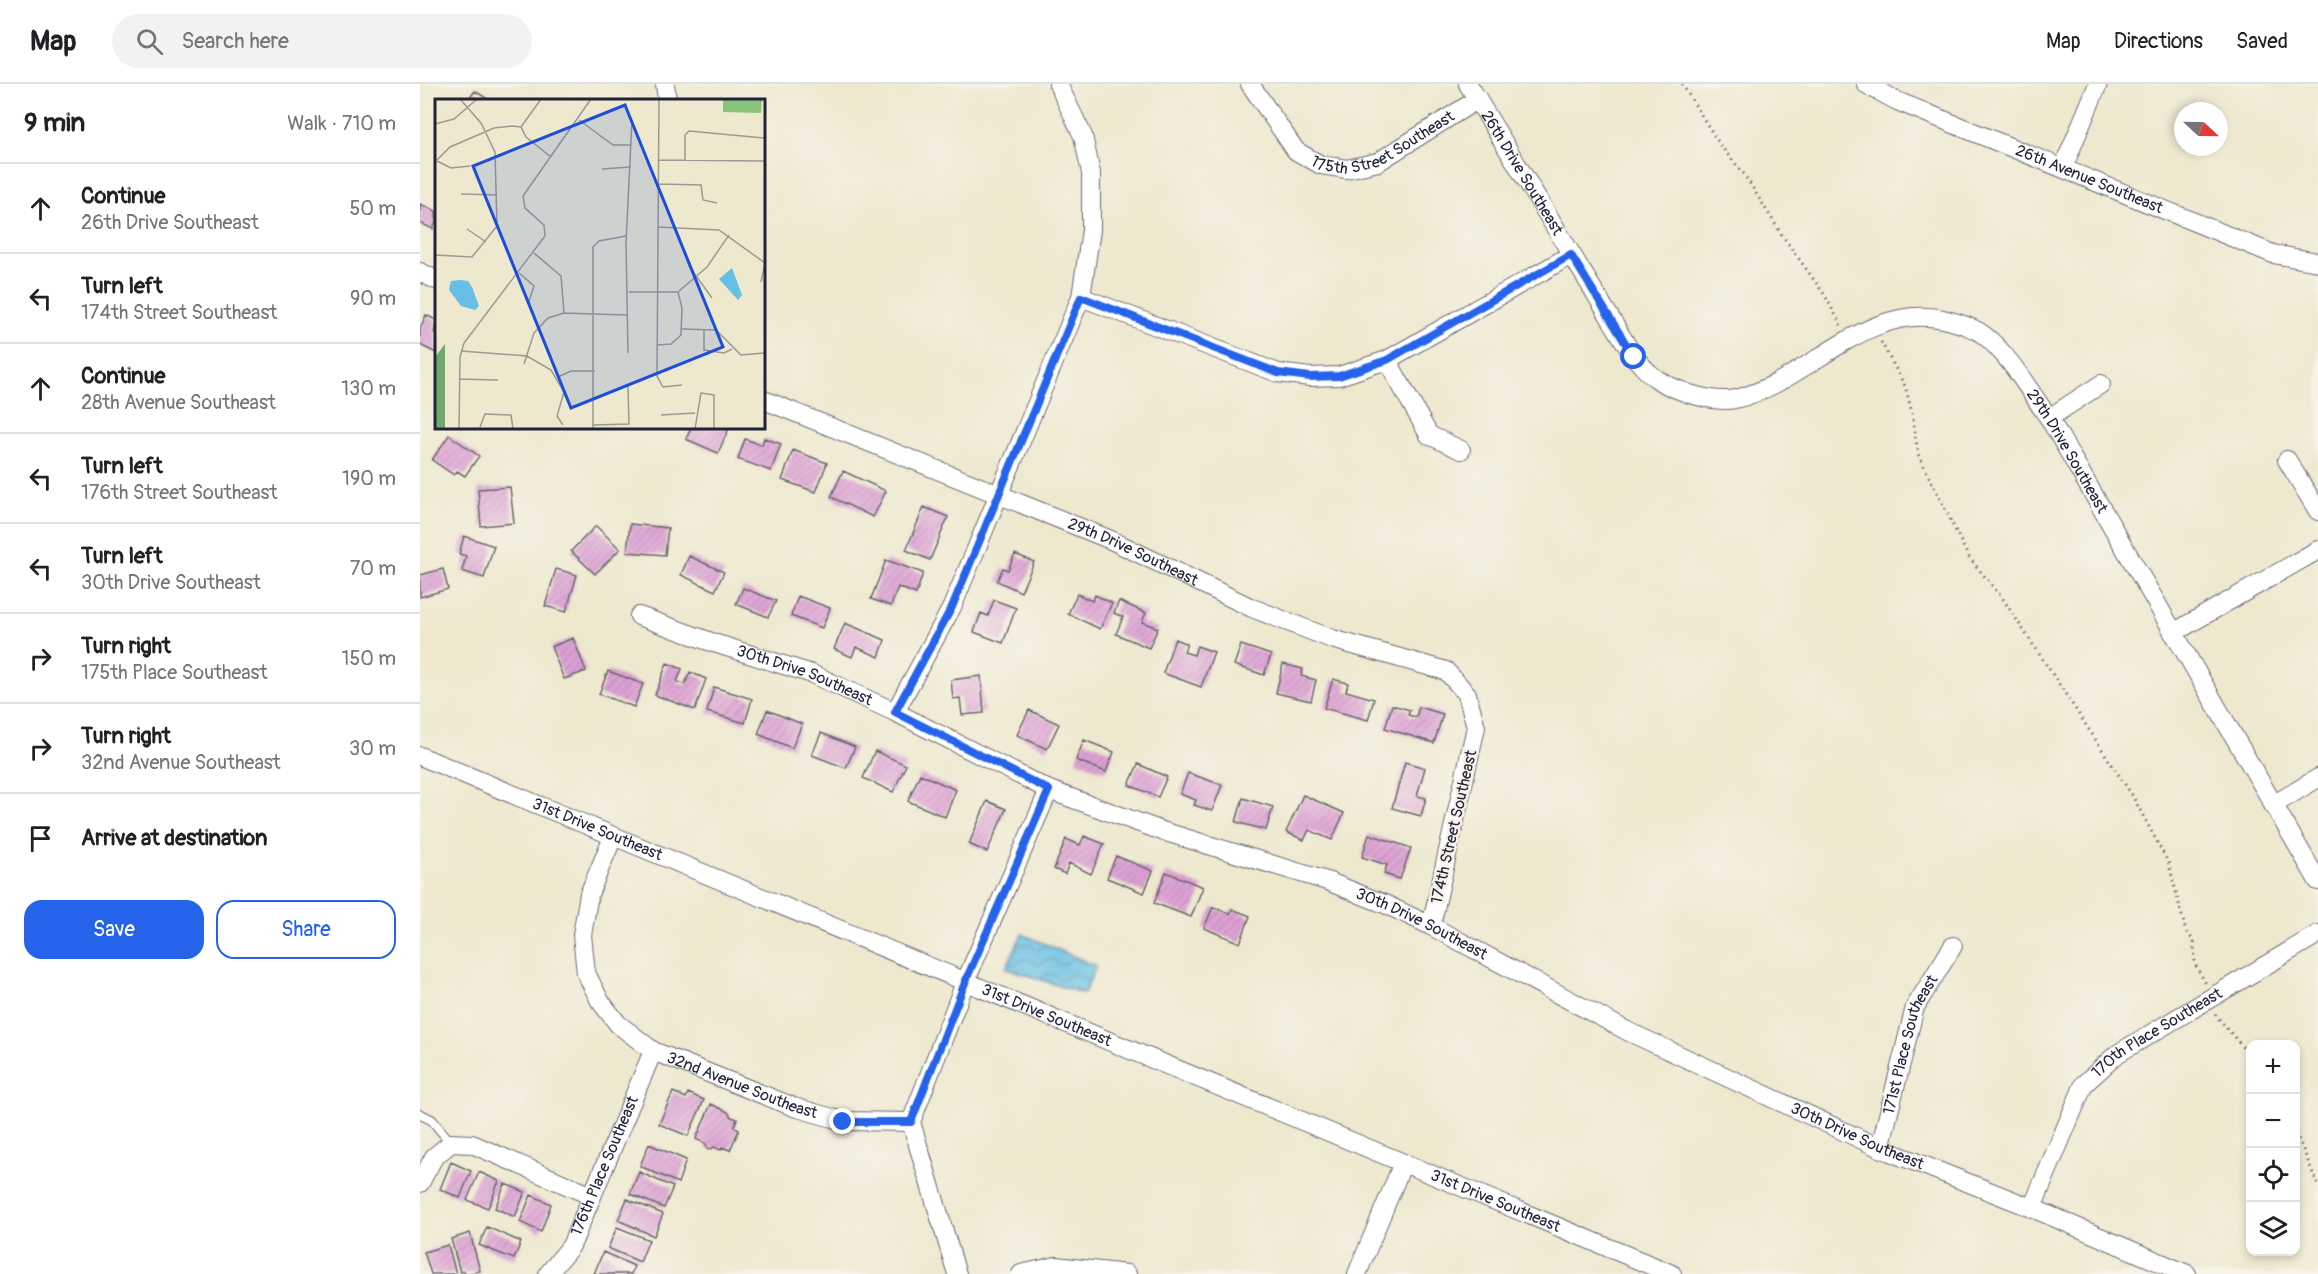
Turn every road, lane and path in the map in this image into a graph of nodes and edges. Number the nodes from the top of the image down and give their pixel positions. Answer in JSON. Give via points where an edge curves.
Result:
{"nodes":[{"id":1,"x":665,"y":84,"type":"edge"},
{"id":2,"x":1058,"y":84,"type":"edge"},
{"id":3,"x":1250,"y":84,"type":"edge"},
{"id":4,"x":1682,"y":84,"type":"edge"},
{"id":5,"x":1866,"y":84,"type":"edge"},
{"id":6,"x":2098,"y":84,"type":"edge"},
{"id":7,"x":1473,"y":92,"type":"edge"},
{"id":8,"x":667,"y":99,"type":"edge"},
{"id":9,"x":2063,"y":168,"type":"junction"},
{"id":10,"x":1571,"y":255,"type":"junction"},
{"id":11,"x":2318,"y":262,"type":"edge"},
{"id":12,"x":420,"y":272,"type":"edge"},
{"id":13,"x":435,"y":280,"type":"edge"},
{"id":14,"x":1081,"y":297,"type":"junction"},
{"id":15,"x":1874,"y":328,"type":"junction"},
{"id":16,"x":1849,"y":340,"type":"junction"},
{"id":17,"x":1387,"y":360,"type":"junction"},
{"id":18,"x":1656,"y":379,"type":"joint"},
{"id":19,"x":2101,"y":384,"type":"dead end"},
{"id":20,"x":765,"y":400,"type":"edge"},
{"id":21,"x":2049,"y":418,"type":"junction"},
{"id":22,"x":1461,"y":450,"type":"dead end"},
{"id":23,"x":2287,"y":460,"type":"dead end"},
{"id":24,"x":998,"y":495,"type":"junction"},
{"id":25,"x":2318,"y":512,"type":"edge"},
{"id":26,"x":2318,"y":550,"type":"edge"},
{"id":27,"x":639,"y":616,"type":"dead end"},
{"id":28,"x":2173,"y":633,"type":"junction"},
{"id":29,"x":895,"y":712,"type":"junction"},
{"id":30,"x":1476,"y":727,"type":"joint"},
{"id":31,"x":420,"y":756,"type":"edge"},
{"id":32,"x":2318,"y":778,"type":"edge"},
{"id":33,"x":1049,"y":790,"type":"junction"},
{"id":34,"x":2272,"y":804,"type":"junction"},
{"id":35,"x":613,"y":837,"type":"junction"},
{"id":36,"x":2318,"y":881,"type":"edge"},
{"id":37,"x":1431,"y":926,"type":"junction"},
{"id":38,"x":2318,"y":934,"type":"edge"},
{"id":39,"x":1953,"y":946,"type":"dead end"},
{"id":40,"x":966,"y":980,"type":"junction"},
{"id":41,"x":2208,"y":999,"type":"junction"},
{"id":42,"x":653,"y":1051,"type":"junction"},
{"id":43,"x":2246,"y":1051,"type":"edge"},
{"id":44,"x":420,"y":1114,"type":"edge"},
{"id":45,"x":911,"y":1122,"type":"junction"},
{"id":46,"x":452,"y":1143,"type":"junction"},
{"id":47,"x":2300,"y":1144,"type":"edge"},
{"id":48,"x":1880,"y":1148,"type":"junction"},
{"id":49,"x":1403,"y":1163,"type":"junction"},
{"id":50,"x":420,"y":1183,"type":"edge"},
{"id":51,"x":2318,"y":1185,"type":"edge"},
{"id":52,"x":592,"y":1196,"type":"junction"},
{"id":53,"x":2032,"y":1208,"type":"junction"},
{"id":54,"x":548,"y":1274,"type":"edge"},
{"id":55,"x":957,"y":1274,"type":"edge"},
{"id":56,"x":1021,"y":1274,"type":"edge"},
{"id":57,"x":1127,"y":1274,"type":"edge"},
{"id":58,"x":1357,"y":1274,"type":"edge"},
{"id":59,"x":1672,"y":1274,"type":"edge"},
{"id":60,"x":2187,"y":1274,"type":"edge"}],
"edges":[{"from":1,"to":8,"type":"street"},
{"from":2,"to":14,"type":"street","via":[[1083,136],[1091,173],[1091,230]]},
{"from":3,"to":7,"type":"street","name":"175th Street Southeast","via":[[1296,151],[1321,165],[1347,169],[1378,162]]},
{"from":4,"to":16,"type":"path","via":[[1824,294]]},
{"from":5,"to":9,"type":"street","name":"26th Avenue Southeast","via":[[1897,101]]},
{"from":6,"to":9,"type":"street"},
{"from":7,"to":10,"type":"street","name":"26th Drive Southeast"},
{"from":9,"to":11,"type":"street","name":"26th Avenue Southeast","via":[[2273,254]]},
{"from":10,"to":17,"type":"street"},
{"from":10,"to":18,"type":"street","name":"26th Drive Southeast","via":[[1634,357]]},
{"from":12,"to":13,"type":"street"},
{"from":14,"to":17,"type":"street","via":[[1278,373],[1339,376]]},
{"from":14,"to":24,"type":"street"},
{"from":15,"to":16,"type":"street","name":"29th Drive Southeast"},
{"from":15,"to":21,"type":"street","name":"29th Drive Southeast","via":[[1897,319],[1926,315],[1983,334]]},
{"from":15,"to":41,"type":"path","via":[[1905,386],[1918,454],[1968,556],[2003,599],[2132,795],[2169,864]]},
{"from":16,"to":18,"type":"street","name":"29th Drive Southeast","via":[[1776,384],[1734,399],[1703,398]]},
{"from":17,"to":22,"type":"street","via":[[1429,435]]},
{"from":19,"to":21,"type":"street"},
{"from":20,"to":24,"type":"street","name":"29th Drive Southeast"},
{"from":21,"to":28,"type":"street","name":"29th Drive Southeast"},
{"from":23,"to":25,"type":"street"},
{"from":24,"to":29,"type":"street","via":[[952,607]]},
{"from":24,"to":30,"type":"street","name":"29th Drive Southeast","via":[[1111,540],[1251,608],[1332,639],[1446,671],[1467,694]]},
{"from":26,"to":28,"type":"street"},
{"from":27,"to":29,"type":"street","name":"30th Drive Southeast","via":[[812,674]]},
{"from":28,"to":34,"type":"street","name":"29th Drive Southeast"},
{"from":29,"to":33,"type":"street","name":"30th Drive Southeast"},
{"from":30,"to":37,"type":"street","name":"174th Street Southeast"},
{"from":31,"to":35,"type":"street","name":"31st Drive Southeast"},
{"from":32,"to":34,"type":"street"},
{"from":33,"to":37,"type":"street","name":"30th Drive Southeast","via":[[1162,831],[1327,881]]},
{"from":33,"to":40,"type":"street"},
{"from":34,"to":36,"type":"street","name":"29th Drive Southeast"},
{"from":35,"to":40,"type":"street","name":"31st Drive Southeast"},
{"from":35,"to":42,"type":"street","name":"32nd Avenue Southeast","via":[[589,894],[582,935],[586,973],[600,1001],[618,1024]]},
{"from":37,"to":48,"type":"street","name":"30th Drive Southeast","via":[[1627,1031]]},
{"from":38,"to":41,"type":"street","name":"170th Place Southeast"},
{"from":39,"to":48,"type":"street","name":"171st Place Southeast","via":[[1915,1007]]},
{"from":40,"to":45,"type":"street"},
{"from":40,"to":49,"type":"street","name":"31st Drive Southeast"},
{"from":41,"to":43,"type":"path"},
{"from":41,"to":53,"type":"street","name":"170th Place Southeast","via":[[2117,1054],[2084,1084]]},
{"from":42,"to":45,"type":"street","name":"32nd Avenue Southeast","via":[[794,1107],[843,1122]]},
{"from":42,"to":52,"type":"street","name":"176th Place Southeast"},
{"from":44,"to":46,"type":"lane","via":[[432,1120]]},
{"from":45,"to":55,"type":"street"},
{"from":46,"to":50,"type":"street","via":[[434,1157]]},
{"from":46,"to":52,"type":"street","via":[[472,1144]]},
{"from":47,"to":51,"type":"path"},
{"from":48,"to":53,"type":"street","name":"30th Drive Southeast"},
{"from":49,"to":58,"type":"street"},
{"from":49,"to":59,"type":"street","name":"31st Drive Southeast"},
{"from":52,"to":54,"type":"street","name":"176th Place Southeast","via":[[571,1246]]},
{"from":53,"to":60,"type":"street","name":"30th Drive Southeast"},
{"from":56,"to":57,"type":"street","via":[[1056,1266]]}]}
